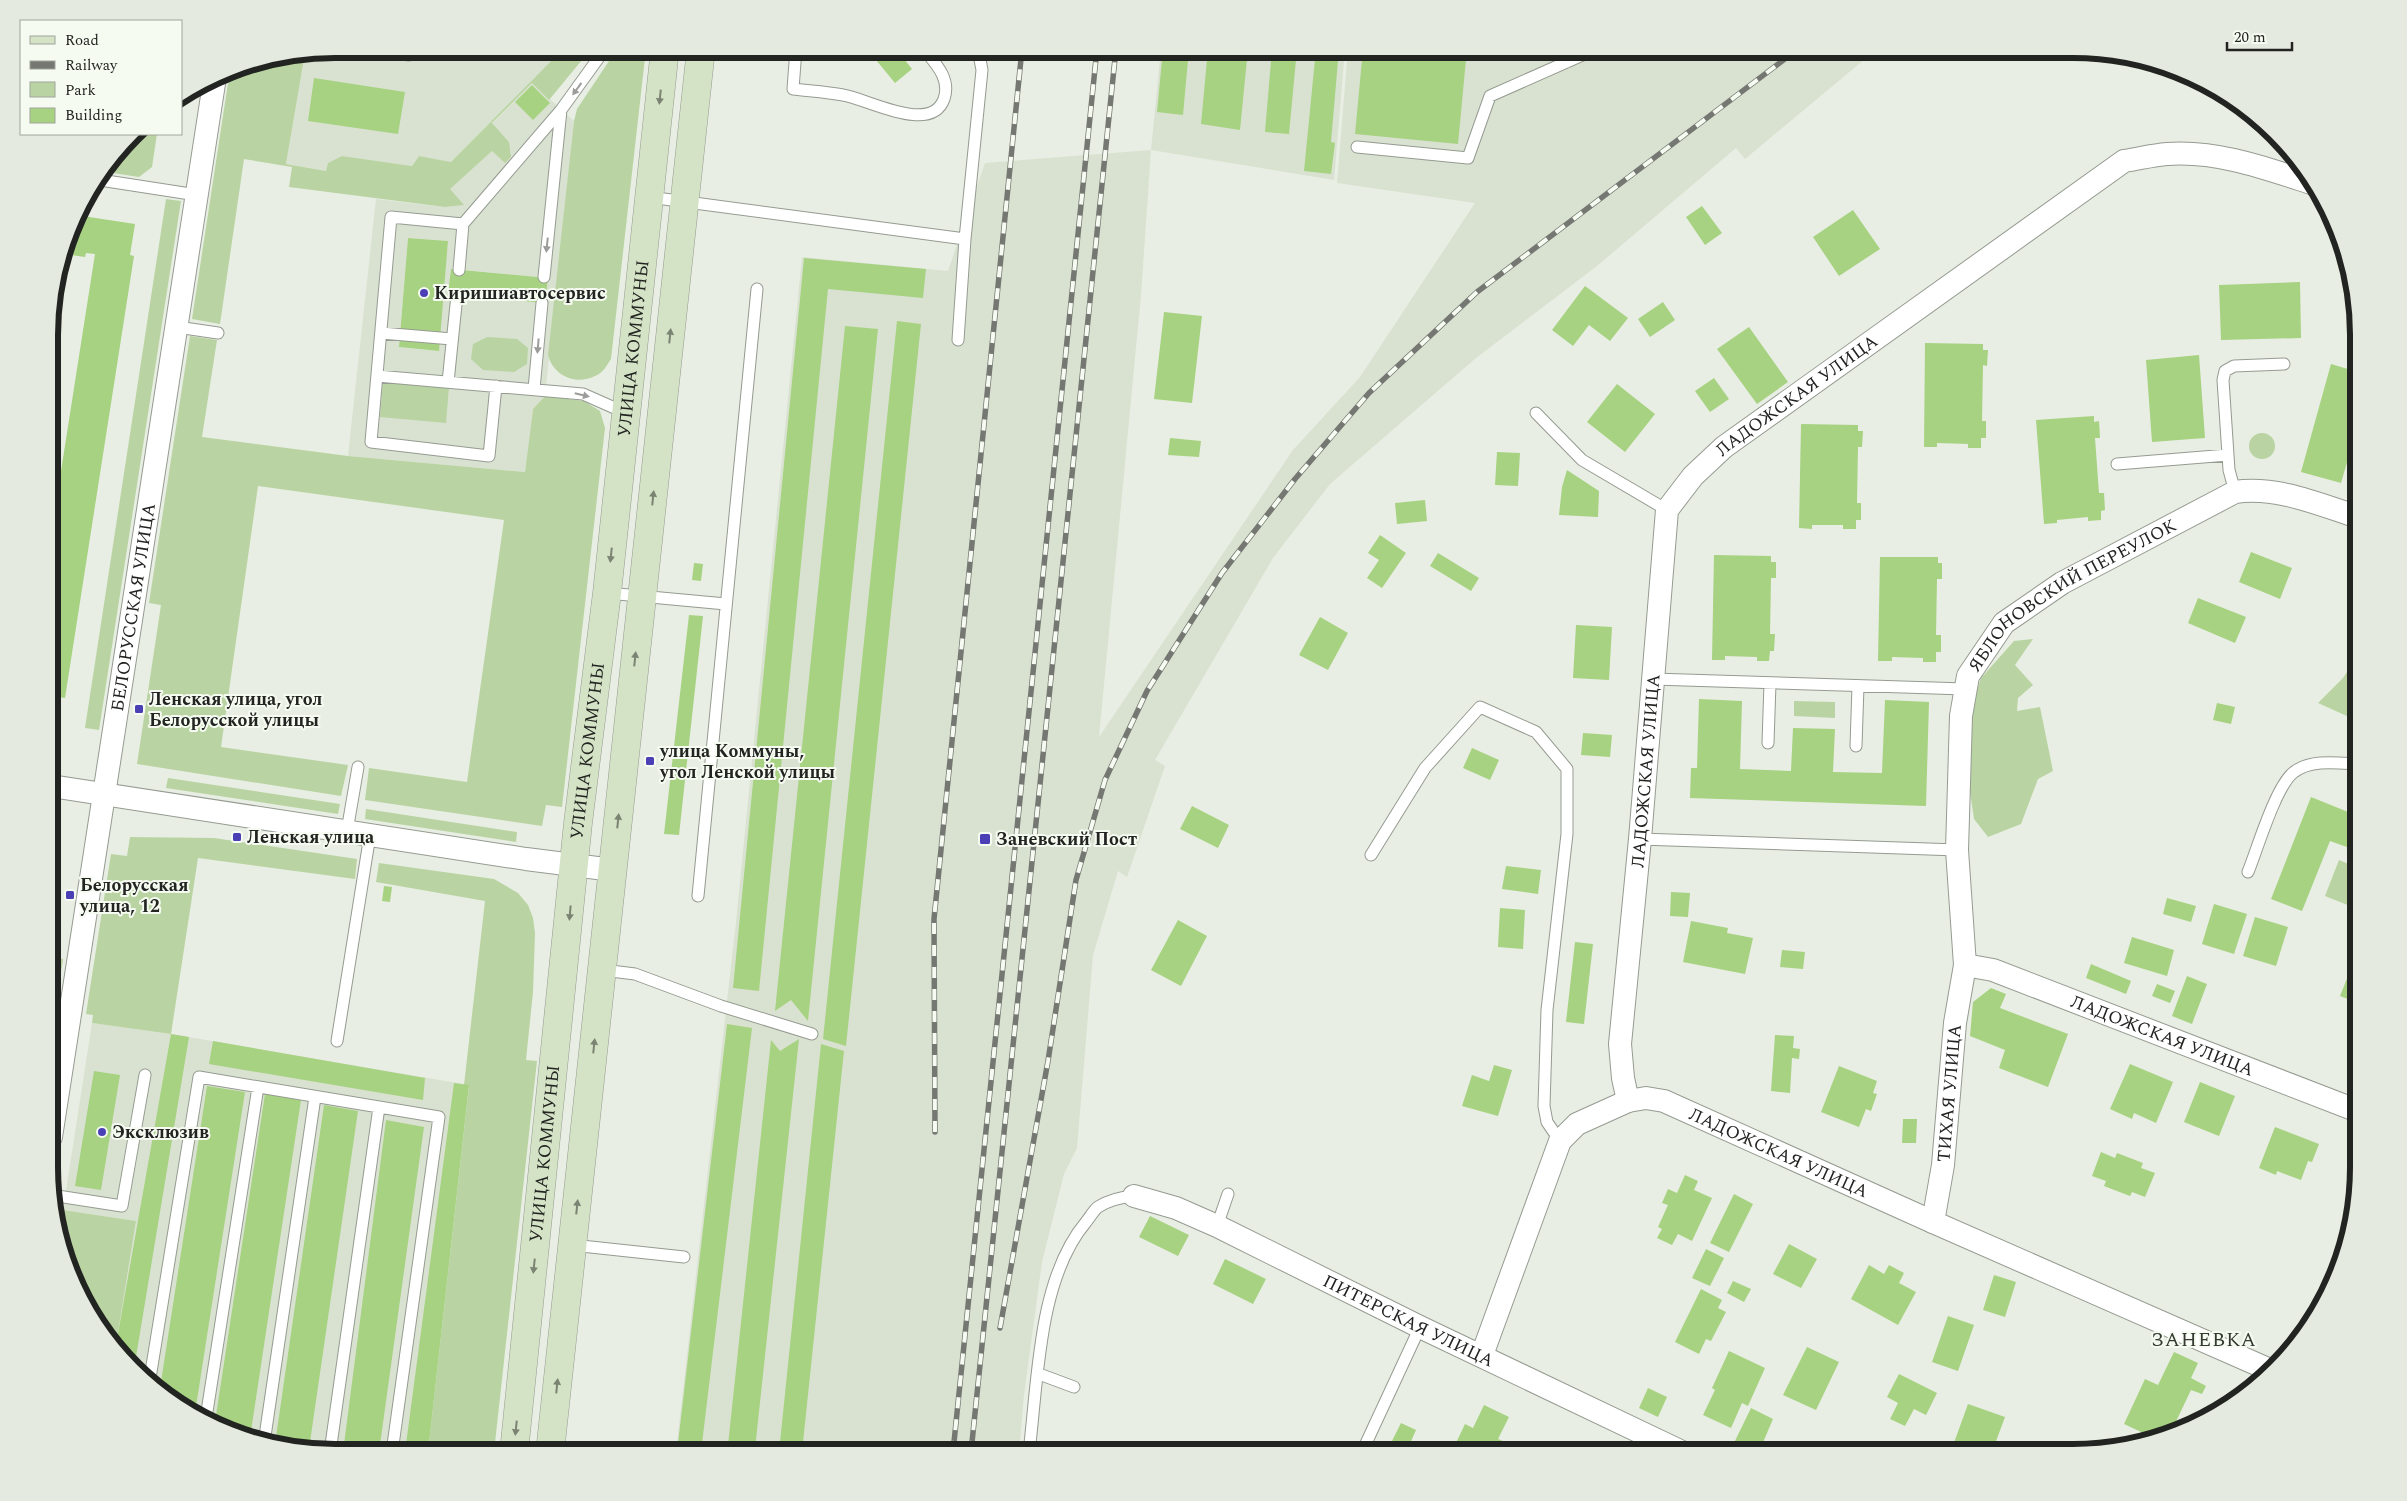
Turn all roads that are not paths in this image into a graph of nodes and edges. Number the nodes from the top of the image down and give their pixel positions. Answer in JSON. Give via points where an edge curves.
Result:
{"nodes":[{"id":1,"x":599,"y":57,"type":"edge"},
{"id":2,"x":664,"y":57,"type":"edge"},
{"id":3,"x":700,"y":57,"type":"edge"},
{"id":4,"x":795,"y":57,"type":"edge"},
{"id":5,"x":929,"y":57,"type":"edge"},
{"id":6,"x":980,"y":57,"type":"edge"},
{"id":7,"x":1564,"y":57,"type":"edge"},
{"id":8,"x":1578,"y":57,"type":"edge"},
{"id":9,"x":1566,"y":62,"type":"junction"},
{"id":10,"x":214,"y":85,"type":"edge"},
{"id":11,"x":561,"y":110,"type":"junction"},
{"id":12,"x":1357,"y":147,"type":"dead end"},
{"id":13,"x":2302,"y":180,"type":"edge"},
{"id":14,"x":104,"y":181,"type":"edge"},
{"id":15,"x":197,"y":195,"type":"junction"},
{"id":16,"x":649,"y":197,"type":"junction"},
{"id":17,"x":685,"y":201,"type":"junction"},
{"id":18,"x":463,"y":224,"type":"junction"},
{"id":19,"x":965,"y":239,"type":"junction"},
{"id":20,"x":459,"y":270,"type":"dead end"},
{"id":21,"x":544,"y":277,"type":"dead end"},
{"id":22,"x":757,"y":289,"type":"dead end"},
{"id":23,"x":457,"y":295,"type":"dead end"},
{"id":24,"x":542,"y":303,"type":"dead end"},
{"id":25,"x":177,"y":327,"type":"junction"},
{"id":26,"x":218,"y":333,"type":"dead end"},
{"id":27,"x":381,"y":333,"type":"junction"},
{"id":28,"x":452,"y":339,"type":"junction"},
{"id":29,"x":958,"y":340,"type":"dead end"},
{"id":30,"x":2284,"y":364,"type":"dead end"},
{"id":31,"x":377,"y":376,"type":"junction"},
{"id":32,"x":448,"y":382,"type":"junction"},
{"id":33,"x":496,"y":386,"type":"junction"},
{"id":34,"x":534,"y":389,"type":"junction"},
{"id":35,"x":626,"y":413,"type":"junction"},
{"id":36,"x":1536,"y":413,"type":"dead end"},
{"id":37,"x":2228,"y":455,"type":"junction"},
{"id":38,"x":2117,"y":464,"type":"dead end"},
{"id":39,"x":2245,"y":491,"type":"junction"},
{"id":40,"x":1667,"y":510,"type":"junction"},
{"id":41,"x":2350,"y":514,"type":"edge"},
{"id":42,"x":607,"y":593,"type":"junction"},
{"id":43,"x":642,"y":596,"type":"junction"},
{"id":44,"x":726,"y":604,"type":"junction"},
{"id":45,"x":1653,"y":679,"type":"junction"},
{"id":46,"x":1770,"y":683,"type":"junction"},
{"id":47,"x":1858,"y":686,"type":"junction"},
{"id":48,"x":1965,"y":689,"type":"junction"},
{"id":49,"x":1768,"y":743,"type":"dead end"},
{"id":50,"x":1856,"y":746,"type":"dead end"},
{"id":51,"x":2350,"y":764,"type":"edge"},
{"id":52,"x":358,"y":767,"type":"dead end"},
{"id":53,"x":58,"y":787,"type":"edge"},
{"id":54,"x":104,"y":794,"type":"junction"},
{"id":55,"x":347,"y":831,"type":"junction"},
{"id":56,"x":370,"y":835,"type":"junction"},
{"id":57,"x":1640,"y":840,"type":"junction"},
{"id":58,"x":1957,"y":850,"type":"junction"},
{"id":59,"x":1371,"y":855,"type":"dead end"},
{"id":60,"x":575,"y":865,"type":"junction"},
{"id":61,"x":613,"y":870,"type":"junction"},
{"id":62,"x":2248,"y":872,"type":"dead end"},
{"id":63,"x":698,"y":896,"type":"dead end"},
{"id":64,"x":1965,"y":965,"type":"junction"},
{"id":65,"x":602,"y":970,"type":"junction"},
{"id":66,"x":812,"y":1034,"type":"dead end"},
{"id":67,"x":337,"y":1041,"type":"dead end"},
{"id":68,"x":145,"y":1075,"type":"dead end"},
{"id":69,"x":258,"y":1087,"type":"junction"},
{"id":70,"x":58,"y":1092,"type":"edge"},
{"id":71,"x":315,"y":1096,"type":"junction"},
{"id":72,"x":1628,"y":1101,"type":"junction"},
{"id":73,"x":379,"y":1107,"type":"junction"},
{"id":74,"x":2350,"y":1108,"type":"edge"},
{"id":75,"x":1560,"y":1141,"type":"junction"},
{"id":76,"x":1228,"y":1194,"type":"dead end"},
{"id":77,"x":59,"y":1195,"type":"edge"},
{"id":78,"x":1134,"y":1196,"type":"joint"},
{"id":79,"x":1933,"y":1222,"type":"junction"},
{"id":80,"x":1217,"y":1226,"type":"junction"},
{"id":81,"x":572,"y":1244,"type":"junction"},
{"id":82,"x":684,"y":1257,"type":"dead end"},
{"id":83,"x":1420,"y":1327,"type":"junction"},
{"id":84,"x":1482,"y":1356,"type":"junction"},
{"id":85,"x":2263,"y":1367,"type":"edge"},
{"id":86,"x":151,"y":1374,"type":"edge"},
{"id":87,"x":1039,"y":1374,"type":"junction"},
{"id":88,"x":1074,"y":1387,"type":"dead end"},
{"id":89,"x":207,"y":1412,"type":"edge"},
{"id":90,"x":265,"y":1434,"type":"edge"},
{"id":91,"x":331,"y":1444,"type":"edge"},
{"id":92,"x":393,"y":1444,"type":"edge"},
{"id":93,"x":515,"y":1444,"type":"edge"},
{"id":94,"x":551,"y":1444,"type":"edge"},
{"id":95,"x":1030,"y":1444,"type":"edge"},
{"id":96,"x":1366,"y":1444,"type":"edge"},
{"id":97,"x":1665,"y":1444,"type":"edge"}],
"edges":[{"from":1,"to":11,"type":"lane","one_way":true},
{"from":2,"to":16,"type":"street","name":"УЛИЦА КОММУНЫ","one_way":true},
{"from":3,"to":17,"type":"street","name":"УЛИЦА КОММУНЫ"},
{"from":4,"to":5,"type":"lane","via":[[793,90],[844,95],[913,116],[934,112],[947,91],[945,80]]},
{"from":6,"to":19,"type":"lane","via":[[982,70]]},
{"from":7,"to":9,"type":"lane"},
{"from":8,"to":9,"type":"lane"},
{"from":9,"to":12,"type":"lane","via":[[1490,96],[1468,158]]},
{"from":10,"to":15,"type":"street","name":"БЕЛОРУССКАЯ УЛИЦА"},
{"from":11,"to":18,"type":"lane"},
{"from":11,"to":21,"type":"lane","one_way":true},
{"from":13,"to":40,"type":"street","name":"ЛАДОЖСКАЯ УЛИЦА","via":[[2260,166],[2217,157],[2167,154],[2124,161],[1724,447],[1693,476]]},
{"from":14,"to":15,"type":"lane"},
{"from":15,"to":25,"type":"street","name":"БЕЛОРУССКАЯ УЛИЦА"},
{"from":16,"to":17,"type":"lane"},
{"from":16,"to":35,"type":"street","name":"УЛИЦА КОММУНЫ"},
{"from":17,"to":19,"type":"lane"},
{"from":43,"to":17,"type":"street","name":"УЛИЦА КОММУНЫ","one_way":true},
{"from":18,"to":20,"type":"lane"},
{"from":18,"to":27,"type":"lane","via":[[391,217]]},
{"from":19,"to":29,"type":"lane"},
{"from":22,"to":44,"type":"lane"},
{"from":23,"to":28,"type":"lane"},
{"from":24,"to":34,"type":"lane","one_way":true},
{"from":25,"to":26,"type":"lane"},
{"from":25,"to":54,"type":"street","name":"БЕЛОРУССКАЯ УЛИЦА"},
{"from":27,"to":28,"type":"lane"},
{"from":27,"to":31,"type":"lane"},
{"from":28,"to":32,"type":"lane"},
{"from":30,"to":37,"type":"lane","via":[[2234,366],[2225,370],[2222,380]]},
{"from":31,"to":32,"type":"lane"},
{"from":31,"to":33,"type":"lane","via":[[371,442],[489,456]]},
{"from":32,"to":33,"type":"lane"},
{"from":33,"to":34,"type":"lane"},
{"from":34,"to":35,"type":"lane","one_way":true,"via":[[583,394]]},
{"from":35,"to":42,"type":"street","name":"УЛИЦА КОММУНЫ","one_way":true},
{"from":36,"to":40,"type":"lane","via":[[1582,460]]},
{"from":37,"to":38,"type":"lane"},
{"from":37,"to":39,"type":"lane"},
{"from":39,"to":41,"type":"street","via":[[2282,493]]},
{"from":39,"to":48,"type":"street","name":"ЯБЛОНОВСКИЙ ПЕРЕУЛОК","via":[[2062,583],[2004,623],[1968,676]]},
{"from":40,"to":45,"type":"street","name":"ЛАДОЖСКАЯ УЛИЦА"},
{"from":42,"to":43,"type":"lane"},
{"from":42,"to":60,"type":"street","name":"УЛИЦА КОММУНЫ"},
{"from":43,"to":44,"type":"lane"},
{"from":61,"to":43,"type":"street","name":"УЛИЦА КОММУНЫ","one_way":true},
{"from":44,"to":63,"type":"lane"},
{"from":45,"to":46,"type":"lane"},
{"from":45,"to":57,"type":"street","name":"ЛАДОЖСКАЯ УЛИЦА"},
{"from":46,"to":47,"type":"lane"},
{"from":46,"to":49,"type":"lane"},
{"from":47,"to":48,"type":"lane"},
{"from":47,"to":50,"type":"lane"},
{"from":48,"to":58,"type":"street","name":"ЯБЛОНОВСКИЙ ПЕРЕУЛОК","via":[[1961,716]]},
{"from":51,"to":62,"type":"lane","via":[[2321,762],[2294,772],[2279,792]]},
{"from":52,"to":55,"type":"lane"},
{"from":53,"to":54,"type":"street"},
{"from":54,"to":55,"type":"street"},
{"from":54,"to":70,"type":"street","name":"БЕЛОРУССКАЯ УЛИЦА"},
{"from":55,"to":56,"type":"street"},
{"from":56,"to":60,"type":"street"},
{"from":56,"to":67,"type":"lane"},
{"from":57,"to":58,"type":"lane"},
{"from":57,"to":72,"type":"street","name":"ЛАДОЖСКАЯ УЛИЦА","via":[[1620,1044]]},
{"from":58,"to":64,"type":"street","name":"ЯБЛОНОВСКИЙ ПЕРЕУЛОК"},
{"from":59,"to":75,"type":"lane","via":[[1425,768],[1480,707],[1536,732],[1567,769],[1568,834],[1546,1010],[1544,1106],[1547,1122]]},
{"from":60,"to":61,"type":"street"},
{"from":60,"to":93,"type":"street","name":"УЛИЦА КОММУНЫ","one_way":true},
{"from":61,"to":65,"type":"street","name":"УЛИЦА КОММУНЫ"},
{"from":64,"to":74,"type":"street","name":"ЛАДОЖСКАЯ УЛИЦА","via":[[1992,970]]},
{"from":64,"to":79,"type":"street","name":"ТИХАЯ УЛИЦА","via":[[1955,1023],[1943,1165]]},
{"from":65,"to":66,"type":"lane","via":[[635,974],[721,1006]]},
{"from":81,"to":65,"type":"street","name":"УЛИЦА КОММУНЫ","one_way":true},
{"from":68,"to":77,"type":"lane","via":[[122,1206]]},
{"from":69,"to":71,"type":"lane"},
{"from":69,"to":86,"type":"lane","via":[[199,1077]]},
{"from":69,"to":89,"type":"lane"},
{"from":71,"to":73,"type":"lane"},
{"from":71,"to":90,"type":"lane"},
{"from":72,"to":75,"type":"street","via":[[1577,1124]]},
{"from":72,"to":79,"type":"street","name":"ЛАДОЖСКАЯ УЛИЦА","via":[[1664,1100]]},
{"from":73,"to":91,"type":"lane"},
{"from":73,"to":92,"type":"lane","via":[[439,1117]]},
{"from":75,"to":84,"type":"street"},
{"from":76,"to":80,"type":"lane"},
{"from":78,"to":80,"type":"street","name":"ПИТЕРСКАЯ УЛИЦА","via":[[1176,1208]]},
{"from":78,"to":87,"type":"lane","via":[[1118,1198],[1098,1208],[1073,1237],[1054,1278]]},
{"from":79,"to":85,"type":"street","name":"ЛАДОЖСКАЯ УЛИЦА"},
{"from":80,"to":83,"type":"street","name":"ПИТЕРСКАЯ УЛИЦА"},
{"from":81,"to":82,"type":"lane"},
{"from":94,"to":81,"type":"street","name":"УЛИЦА КОММУНЫ","one_way":true},
{"from":83,"to":84,"type":"street","name":"ПИТЕРСКАЯ УЛИЦА"},
{"from":83,"to":96,"type":"lane"},
{"from":84,"to":97,"type":"street","name":"ПИТЕРСКАЯ УЛИЦА"},
{"from":87,"to":88,"type":"lane"},
{"from":87,"to":95,"type":"lane"}]}
